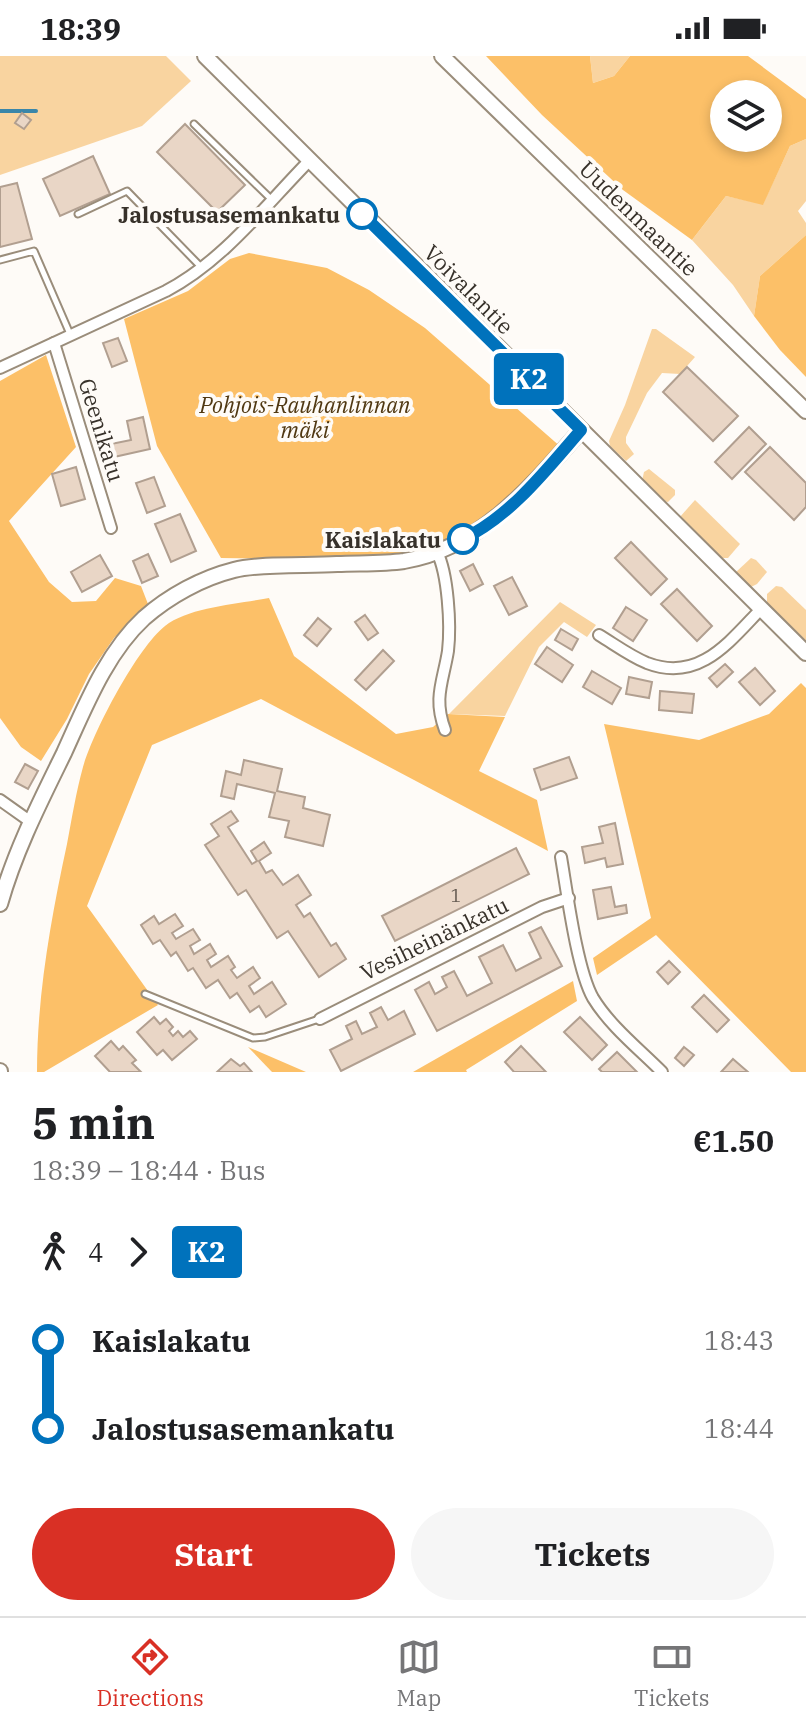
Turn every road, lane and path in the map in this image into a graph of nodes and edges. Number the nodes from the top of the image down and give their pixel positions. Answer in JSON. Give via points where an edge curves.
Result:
{"nodes":[{"id":1,"x":205,"y":56,"type":"edge"},
{"id":2,"x":442,"y":56,"type":"edge"},
{"id":3,"x":194,"y":124,"type":"dead end"},
{"id":4,"x":309,"y":161,"type":"junction"},
{"id":5,"x":272,"y":199,"type":"junction"},
{"id":6,"x":78,"y":214,"type":"dead end"},
{"id":7,"x":0,"y":260,"type":"edge"},
{"id":8,"x":203,"y":269,"type":"junction"},
{"id":9,"x":70,"y":335,"type":"junction"},
{"id":10,"x":54,"y":343,"type":"junction"},
{"id":11,"x":0,"y":368,"type":"edge"},
{"id":12,"x":806,"y":411,"type":"edge"},
{"id":13,"x":581,"y":430,"type":"junction"},
{"id":14,"x":111,"y":528,"type":"dead end"},
{"id":15,"x":437,"y":552,"type":"junction"},
{"id":16,"x":761,"y":609,"type":"junction"},
{"id":17,"x":599,"y":635,"type":"dead end"},
{"id":18,"x":806,"y":653,"type":"edge"},
{"id":19,"x":445,"y":730,"type":"dead end"},
{"id":20,"x":0,"y":800,"type":"edge"},
{"id":21,"x":31,"y":822,"type":"junction"},
{"id":22,"x":561,"y":857,"type":"dead end"},
{"id":23,"x":569,"y":898,"type":"junction"},
{"id":24,"x":0,"y":904,"type":"edge"},
{"id":25,"x":145,"y":994,"type":"dead end"},
{"id":26,"x":320,"y":1019,"type":"joint"},
{"id":27,"x":662,"y":1072,"type":"edge"}],
"edges":[{"from":1,"to":4,"type":"street","name":"Voivalantie"},
{"from":2,"to":12,"type":"street","name":"Uudenmaantie"},
{"from":3,"to":5,"type":"lane"},
{"from":4,"to":5,"type":"street"},
{"from":4,"to":13,"type":"street","name":"Voivalantie"},
{"from":5,"to":8,"type":"street"},
{"from":6,"to":8,"type":"lane","via":[[127,191]]},
{"from":7,"to":9,"type":"lane","via":[[34,251]]},
{"from":8,"to":9,"type":"street"},
{"from":9,"to":10,"type":"street"},
{"from":10,"to":11,"type":"street"},
{"from":10,"to":14,"type":"street","name":"Geenikatu"},
{"from":13,"to":15,"type":"street","via":[[511,506],[477,532]]},
{"from":13,"to":16,"type":"street","name":"Voivalantie"},
{"from":15,"to":19,"type":"street","via":[[449,624],[438,696]]},
{"from":15,"to":21,"type":"street","via":[[404,561],[236,569],[171,597],[121,643]]},
{"from":16,"to":17,"type":"street","via":[[723,648],[690,667],[651,664]]},
{"from":16,"to":18,"type":"street","name":"Voivalantie"},
{"from":20,"to":21,"type":"street"},
{"from":21,"to":24,"type":"street"},
{"from":22,"to":23,"type":"street"},
{"from":23,"to":26,"type":"street","name":"Vesiheinänkatu"},
{"from":23,"to":27,"type":"street","via":[[592,995]]},
{"from":25,"to":26,"type":"lane","via":[[253,1038]]}]}
